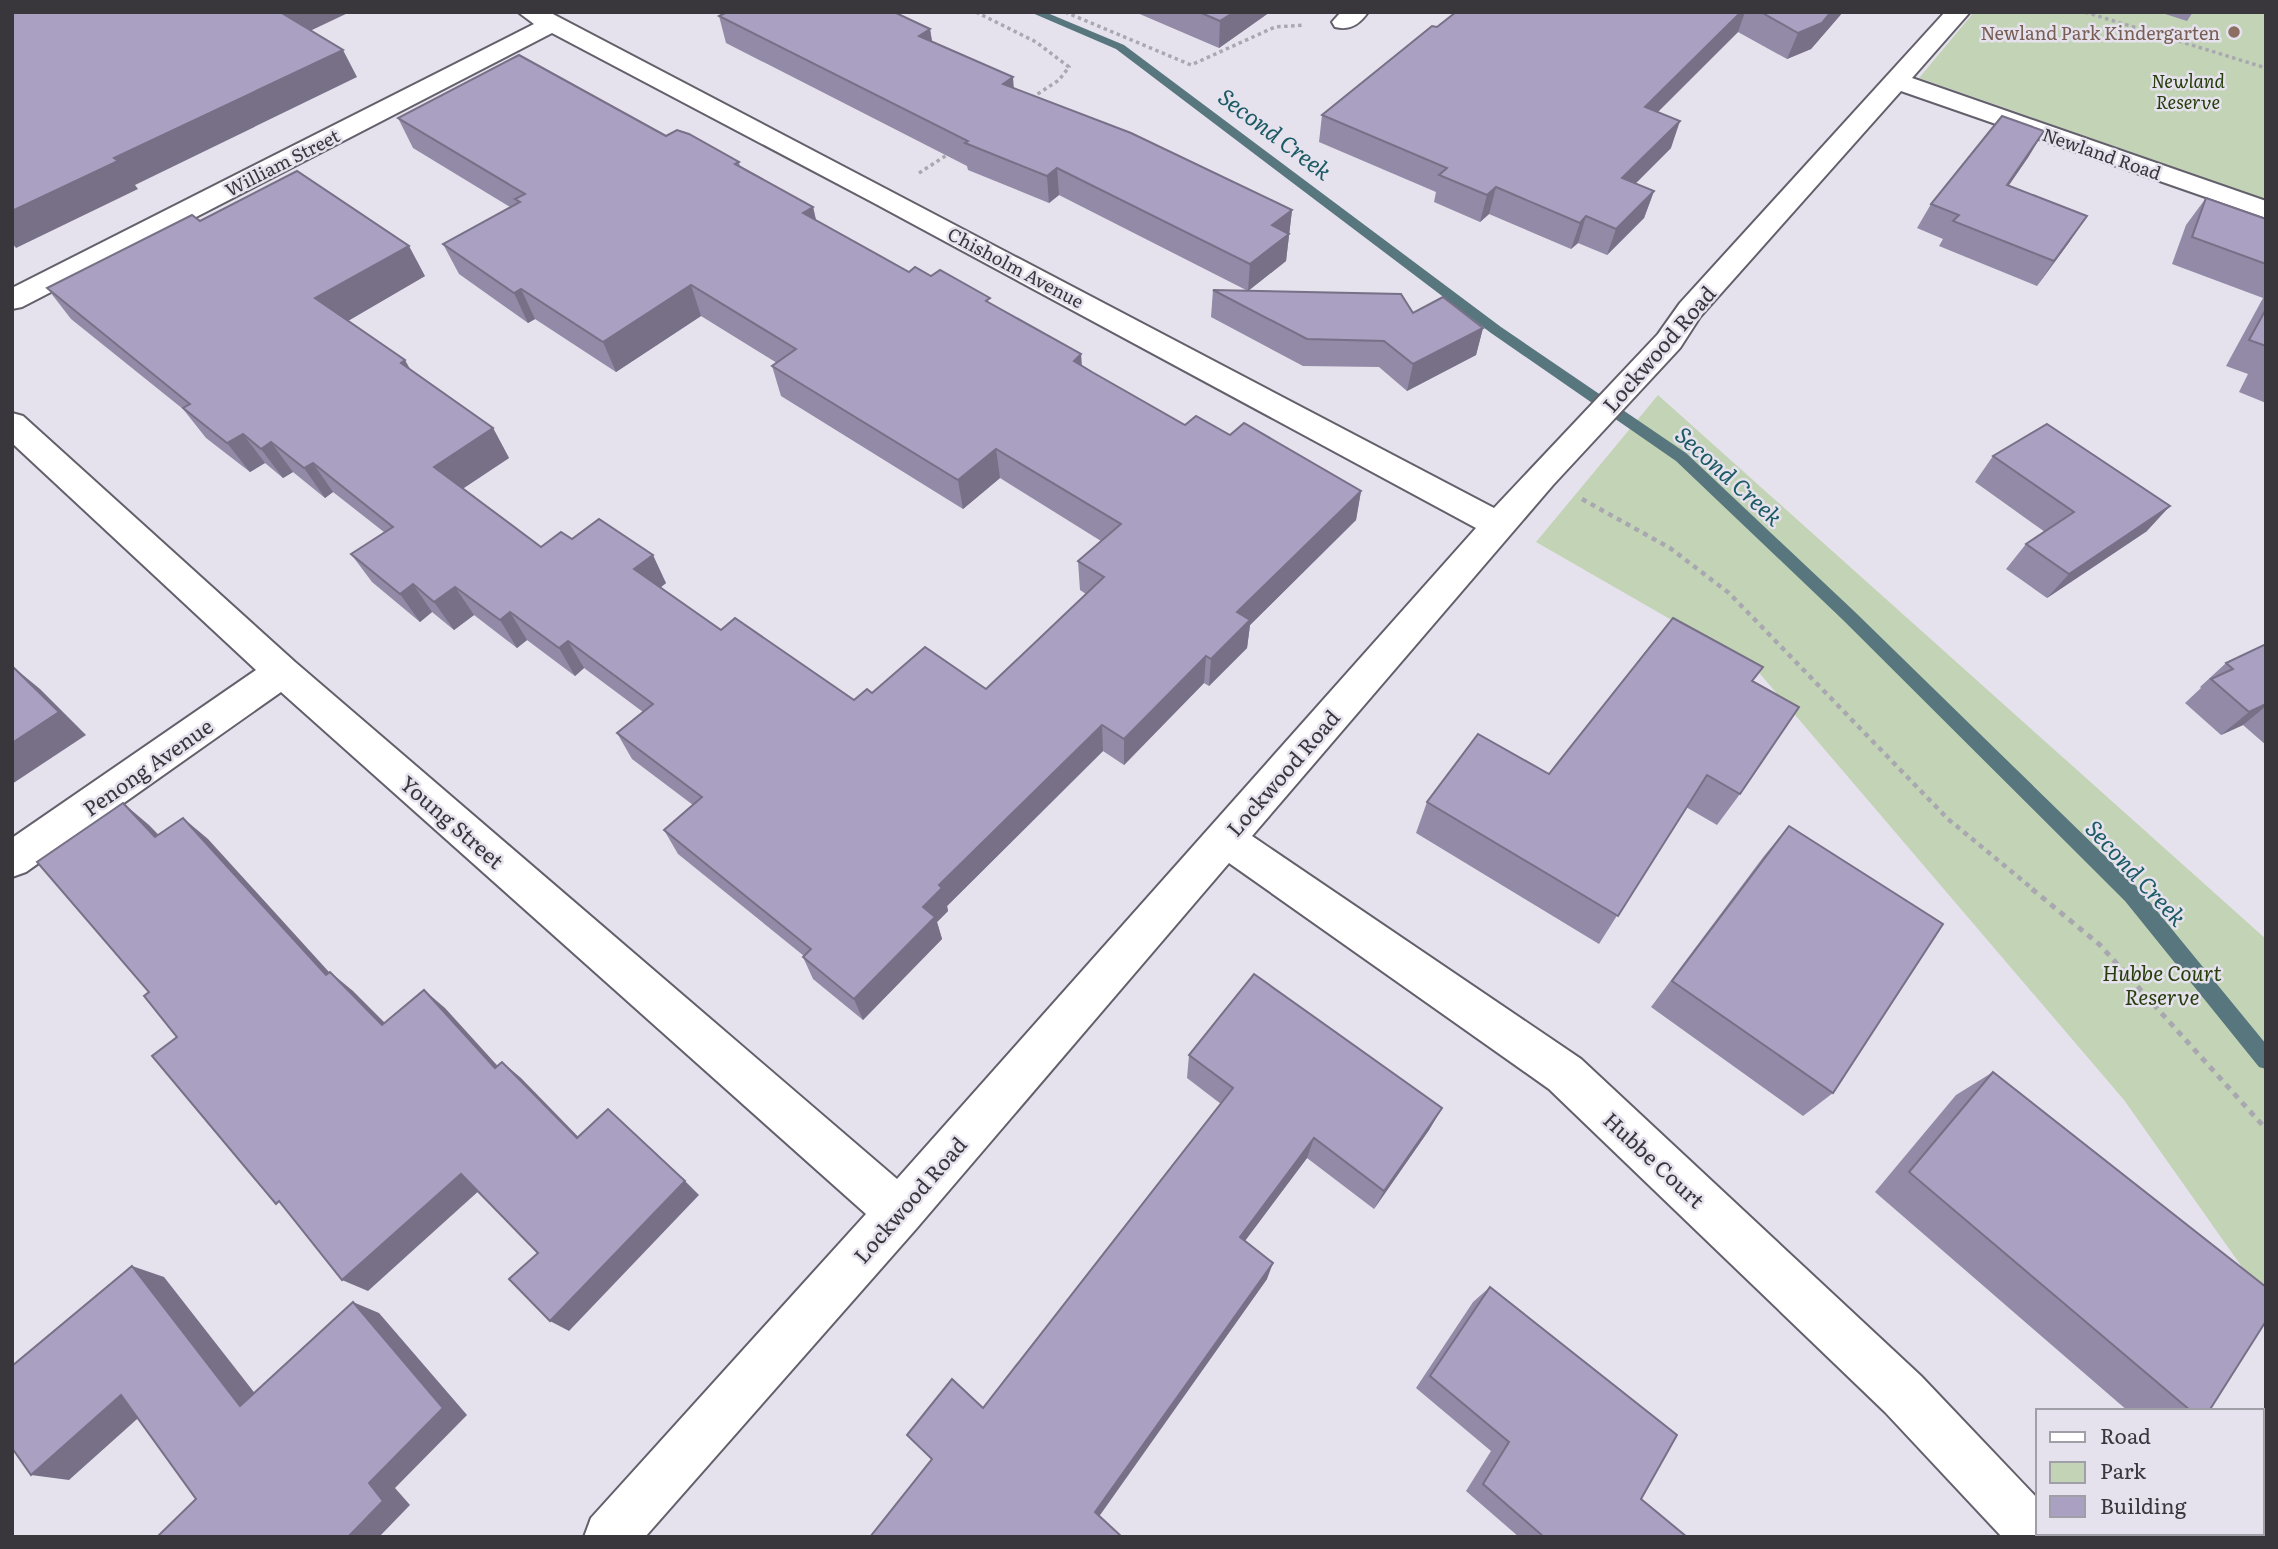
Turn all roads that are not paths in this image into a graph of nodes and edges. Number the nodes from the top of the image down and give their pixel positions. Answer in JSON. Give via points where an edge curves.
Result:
{"nodes":[{"id":1,"x":1958,"y":12,"type":"edge"},
{"id":2,"x":541,"y":18,"type":"edge"},
{"id":3,"x":1898,"y":82,"type":"junction"},
{"id":4,"x":2266,"y":210,"type":"edge"},
{"id":5,"x":12,"y":300,"type":"edge"},
{"id":6,"x":12,"y":424,"type":"edge"},
{"id":7,"x":1500,"y":526,"type":"junction"},
{"id":8,"x":282,"y":672,"type":"junction"},
{"id":9,"x":1224,"y":838,"type":"junction"},
{"id":10,"x":12,"y":860,"type":"edge"},
{"id":11,"x":899,"y":1212,"type":"junction"},
{"id":12,"x":2036,"y":1535,"type":"edge"},
{"id":13,"x":610,"y":1537,"type":"edge"}],
"edges":[{"from":1,"to":3,"type":"street","name":"Lockwood Road"},
{"from":2,"to":5,"type":"street","name":"William Street"},
{"from":2,"to":7,"type":"street","name":"Chisholm Avenue"},
{"from":3,"to":4,"type":"street","name":"Newland Road"},
{"from":3,"to":7,"type":"street","name":"Lockwood Road"},
{"from":6,"to":8,"type":"street","name":"Young Street"},
{"from":7,"to":9,"type":"street","name":"Lockwood Road"},
{"from":8,"to":10,"type":"street","name":"Penong Avenue"},
{"from":8,"to":11,"type":"street","name":"Young Street"},
{"from":9,"to":11,"type":"street","name":"Lockwood Road"},
{"from":9,"to":12,"type":"street","name":"Hubbe Court","via":[[1564,1074],[1903,1394]]},
{"from":11,"to":13,"type":"street","name":"Lockwood Road"}]}
